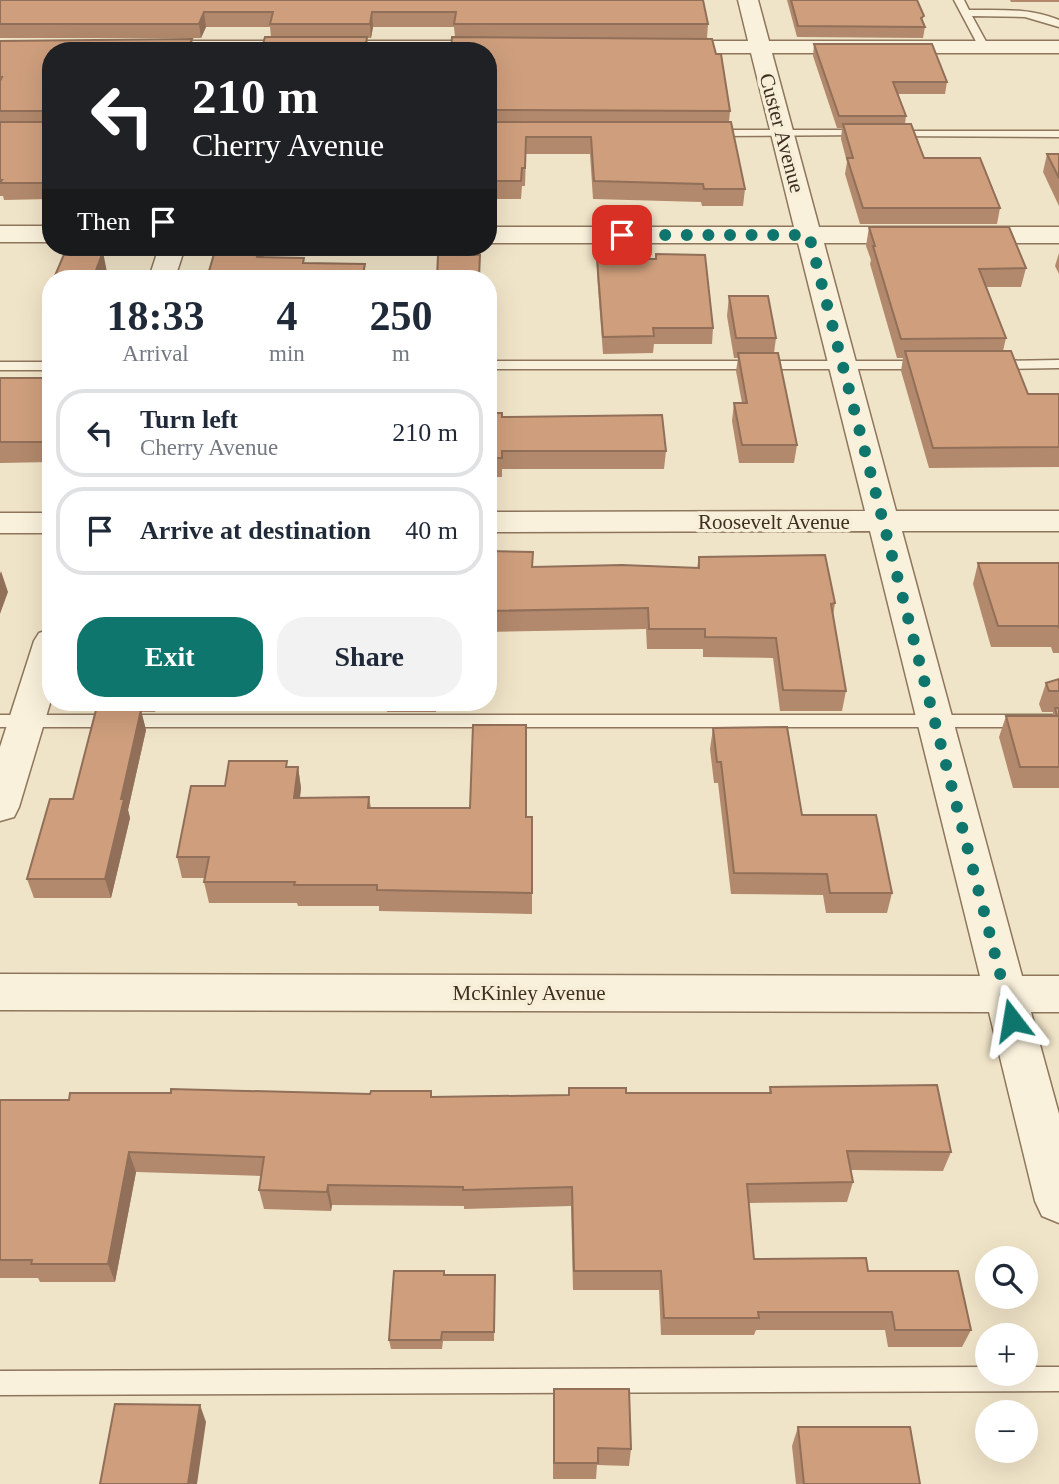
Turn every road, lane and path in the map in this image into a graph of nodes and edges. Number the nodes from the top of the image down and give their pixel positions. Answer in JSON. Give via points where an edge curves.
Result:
{"nodes":[{"id":1,"x":748,"y":0,"type":"edge"},
{"id":2,"x":959,"y":0,"type":"edge"},
{"id":3,"x":966,"y":13,"type":"junction"},
{"id":4,"x":1059,"y":24,"type":"edge"},
{"id":5,"x":497,"y":47,"type":"edge"},
{"id":6,"x":524,"y":47,"type":"edge"},
{"id":7,"x":649,"y":47,"type":"edge"},
{"id":8,"x":759,"y":47,"type":"junction"},
{"id":9,"x":984,"y":47,"type":"junction"},
{"id":10,"x":1059,"y":47,"type":"edge"},
{"id":11,"x":702,"y":133,"type":"edge"},
{"id":12,"x":782,"y":133,"type":"junction"},
{"id":13,"x":1059,"y":134,"type":"edge"},
{"id":14,"x":0,"y":234,"type":"edge"},
{"id":15,"x":42,"y":234,"type":"edge"},
{"id":16,"x":497,"y":234,"type":"edge"},
{"id":17,"x":809,"y":235,"type":"junction"},
{"id":18,"x":1059,"y":235,"type":"edge"},
{"id":19,"x":497,"y":365,"type":"edge"},
{"id":20,"x":842,"y":365,"type":"junction"},
{"id":21,"x":937,"y":365,"type":"edge"},
{"id":22,"x":978,"y":365,"type":"edge"},
{"id":23,"x":1059,"y":365,"type":"edge"},
{"id":24,"x":0,"y":366,"type":"edge"},
{"id":25,"x":42,"y":366,"type":"edge"},
{"id":26,"x":497,"y":522,"type":"edge"},
{"id":27,"x":883,"y":522,"type":"junction"},
{"id":28,"x":1059,"y":522,"type":"edge"},
{"id":29,"x":0,"y":523,"type":"edge"},
{"id":30,"x":42,"y":523,"type":"edge"},
{"id":31,"x":42,"y":660,"type":"edge"},
{"id":32,"x":13,"y":722,"type":"edge"},
{"id":33,"x":935,"y":722,"type":"junction"},
{"id":34,"x":1059,"y":722,"type":"edge"},
{"id":35,"x":0,"y":807,"type":"edge"},
{"id":36,"x":0,"y":992,"type":"edge"},
{"id":37,"x":1005,"y":994,"type":"junction"},
{"id":38,"x":1059,"y":994,"type":"edge"},
{"id":39,"x":1059,"y":1201,"type":"edge"},
{"id":40,"x":1059,"y":1380,"type":"edge"},
{"id":41,"x":0,"y":1383,"type":"edge"}],
"edges":[{"from":1,"to":8,"type":"street","name":"Custer Avenue"},
{"from":2,"to":3,"type":"lane"},
{"from":3,"to":4,"type":"lane","via":[[1017,14]]},
{"from":3,"to":9,"type":"lane"},
{"from":5,"to":6,"type":"street"},
{"from":7,"to":8,"type":"street"},
{"from":8,"to":9,"type":"street"},
{"from":8,"to":12,"type":"street","name":"Custer Avenue"},
{"from":9,"to":10,"type":"street"},
{"from":11,"to":12,"type":"lane"},
{"from":12,"to":13,"type":"lane"},
{"from":12,"to":17,"type":"street","name":"Custer Avenue"},
{"from":14,"to":15,"type":"street"},
{"from":16,"to":17,"type":"street"},
{"from":17,"to":18,"type":"street"},
{"from":17,"to":20,"type":"street","name":"Custer Avenue"},
{"from":19,"to":20,"type":"lane"},
{"from":20,"to":21,"type":"lane"},
{"from":20,"to":27,"type":"street","name":"Custer Avenue"},
{"from":22,"to":23,"type":"lane"},
{"from":24,"to":25,"type":"lane"},
{"from":26,"to":27,"type":"street","name":"Roosevelt Avenue"},
{"from":27,"to":28,"type":"street","name":"Roosevelt Avenue"},
{"from":27,"to":33,"type":"street","name":"Custer Avenue"},
{"from":29,"to":30,"type":"street"},
{"from":31,"to":32,"type":"street"},
{"from":32,"to":33,"type":"lane"},
{"from":32,"to":35,"type":"street"},
{"from":33,"to":34,"type":"lane"},
{"from":33,"to":37,"type":"street","name":"Custer Avenue"},
{"from":36,"to":37,"type":"street","name":"McKinley Avenue"},
{"from":37,"to":38,"type":"street","name":"McKinley Avenue"},
{"from":37,"to":39,"type":"street","name":"Custer Avenue"},
{"from":40,"to":41,"type":"lane"}]}
